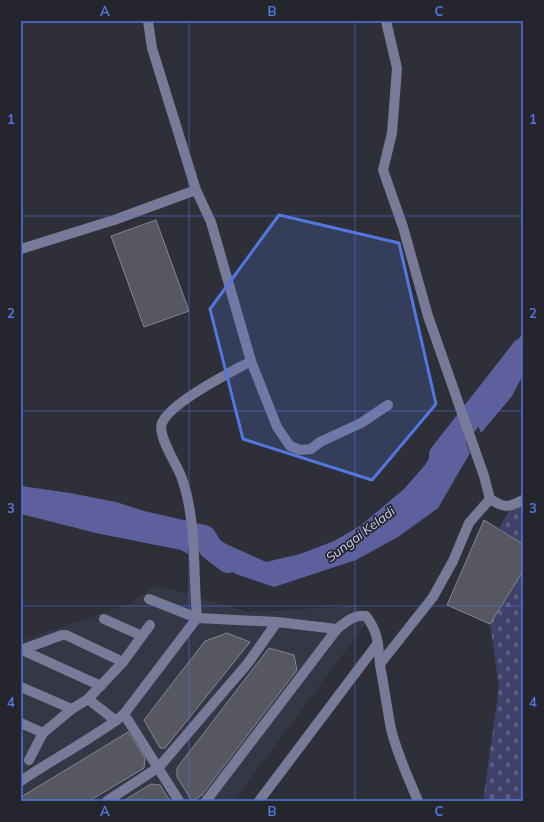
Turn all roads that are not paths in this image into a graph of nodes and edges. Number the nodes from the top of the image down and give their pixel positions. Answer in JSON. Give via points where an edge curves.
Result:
{"nodes":[{"id":1,"x":148,"y":21,"type":"edge"},
{"id":2,"x":386,"y":21,"type":"edge"},
{"id":3,"x":196,"y":190,"type":"junction"},
{"id":4,"x":21,"y":249,"type":"edge"},
{"id":5,"x":251,"y":361,"type":"junction"},
{"id":6,"x":388,"y":406,"type":"dead end"},
{"id":7,"x":490,"y":499,"type":"junction"},
{"id":8,"x":523,"y":500,"type":"edge"},
{"id":9,"x":149,"y":599,"type":"dead end"},
{"id":10,"x":104,"y":618,"type":"dead end"},
{"id":11,"x":197,"y":618,"type":"junction"},
{"id":12,"x":277,"y":622,"type":"junction"},
{"id":13,"x":150,"y":626,"type":"dead end"},
{"id":14,"x":337,"y":629,"type":"junction"},
{"id":15,"x":142,"y":636,"type":"junction"},
{"id":16,"x":378,"y":643,"type":"junction"},
{"id":17,"x":21,"y":650,"type":"edge"},
{"id":18,"x":123,"y":662,"type":"junction"},
{"id":19,"x":380,"y":664,"type":"junction"},
{"id":20,"x":101,"y":686,"type":"junction"},
{"id":21,"x":21,"y":687,"type":"edge"},
{"id":22,"x":88,"y":699,"type":"junction"},
{"id":23,"x":72,"y":709,"type":"junction"},
{"id":24,"x":120,"y":717,"type":"junction"},
{"id":25,"x":21,"y":723,"type":"edge"},
{"id":26,"x":43,"y":733,"type":"junction"},
{"id":27,"x":25,"y":758,"type":"edge"},
{"id":28,"x":43,"y":766,"type":"junction"},
{"id":29,"x":159,"y":767,"type":"junction"},
{"id":30,"x":21,"y":781,"type":"edge"},
{"id":31,"x":107,"y":801,"type":"edge"},
{"id":32,"x":179,"y":801,"type":"edge"},
{"id":33,"x":206,"y":801,"type":"edge"},
{"id":34,"x":259,"y":801,"type":"edge"},
{"id":35,"x":418,"y":801,"type":"edge"}],
"edges":[{"from":1,"to":3,"type":"street","via":[[152,48]]},
{"from":2,"to":7,"type":"street","via":[[397,68],[392,132],[383,170],[403,227],[428,316]]},
{"from":3,"to":4,"type":"street","via":[[114,220]]},
{"from":3,"to":5,"type":"street","via":[[211,222]]},
{"from":5,"to":6,"type":"street","via":[[277,427],[290,446],[300,450],[311,449]]},
{"from":5,"to":11,"type":"street","via":[[183,401],[161,424],[161,434],[181,476],[190,513]]},
{"from":7,"to":8,"type":"street","via":[[501,506],[512,506]]},
{"from":7,"to":19,"type":"street","via":[[469,522],[453,561],[433,598]]},
{"from":9,"to":11,"type":"street"},
{"from":10,"to":15,"type":"street"},
{"from":11,"to":12,"type":"street"},
{"from":11,"to":24,"type":"street"},
{"from":12,"to":14,"type":"street"},
{"from":12,"to":29,"type":"street","via":[[248,663]]},
{"from":13,"to":15,"type":"street"},
{"from":14,"to":16,"type":"street","via":[[360,615],[366,616],[373,625]]},
{"from":14,"to":33,"type":"street"},
{"from":15,"to":18,"type":"street"},
{"from":16,"to":19,"type":"street"},
{"from":16,"to":34,"type":"street"},
{"from":17,"to":18,"type":"street","via":[[66,635]]},
{"from":17,"to":20,"type":"street"},
{"from":18,"to":20,"type":"street"},
{"from":19,"to":35,"type":"street","via":[[391,729]]},
{"from":20,"to":22,"type":"street"},
{"from":21,"to":23,"type":"street"},
{"from":22,"to":23,"type":"street"},
{"from":22,"to":24,"type":"street"},
{"from":23,"to":26,"type":"street"},
{"from":24,"to":28,"type":"street"},
{"from":24,"to":29,"type":"street"},
{"from":25,"to":26,"type":"street"},
{"from":26,"to":27,"type":"street"},
{"from":27,"to":28,"type":"street"},
{"from":28,"to":30,"type":"street"},
{"from":29,"to":31,"type":"street"},
{"from":29,"to":32,"type":"street"}]}
